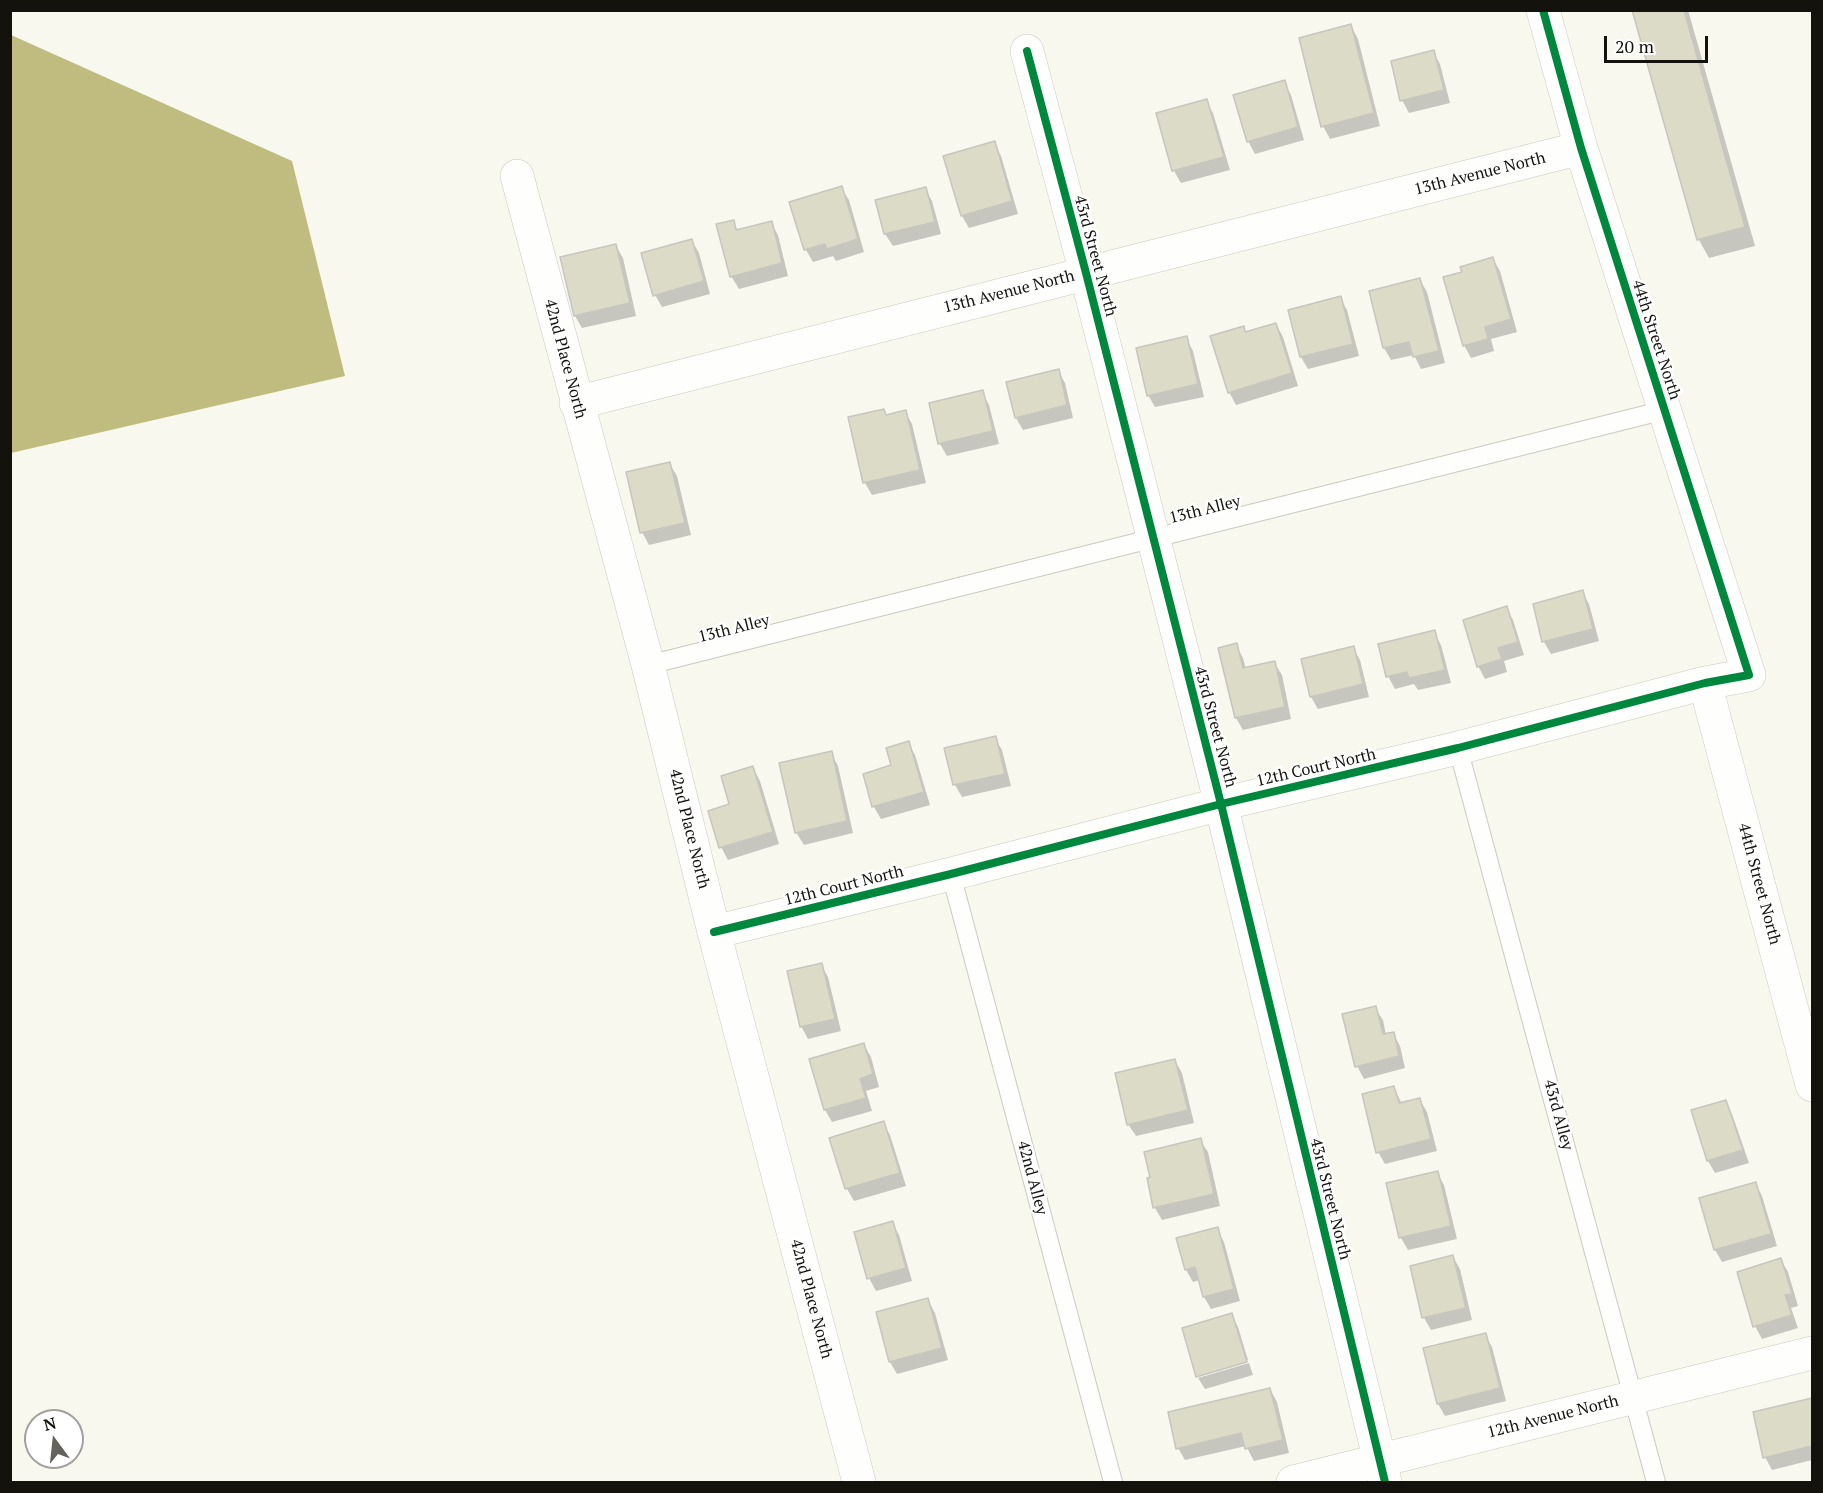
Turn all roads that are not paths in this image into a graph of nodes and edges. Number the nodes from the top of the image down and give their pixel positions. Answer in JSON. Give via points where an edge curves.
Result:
{"nodes":[{"id":1,"x":1544,"y":10,"type":"edge"},
{"id":2,"x":1027,"y":51,"type":"dead end"},
{"id":3,"x":1581,"y":148,"type":"junction"},
{"id":4,"x":517,"y":176,"type":"dead end"},
{"id":5,"x":1086,"y":273,"type":"junction"},
{"id":6,"x":576,"y":403,"type":"junction"},
{"id":7,"x":1665,"y":410,"type":"junction"},
{"id":8,"x":1152,"y":537,"type":"junction"},
{"id":9,"x":648,"y":665,"type":"junction"},
{"id":10,"x":1749,"y":675,"type":"joint"},
{"id":11,"x":1705,"y":683,"type":"junction"},
{"id":12,"x":1458,"y":748,"type":"junction"},
{"id":13,"x":1221,"y":804,"type":"junction"},
{"id":14,"x":951,"y":874,"type":"junction"},
{"id":15,"x":714,"y":932,"type":"junction"},
{"id":16,"x":1812,"y":1085,"type":"edge"},
{"id":17,"x":1812,"y":1353,"type":"edge"},
{"id":18,"x":1634,"y":1396,"type":"junction"},
{"id":19,"x":1382,"y":1472,"type":"edge"},
{"id":20,"x":859,"y":1482,"type":"edge"},
{"id":21,"x":1113,"y":1482,"type":"edge"},
{"id":22,"x":1293,"y":1482,"type":"edge"},
{"id":23,"x":1656,"y":1482,"type":"edge"}],
"edges":[{"from":1,"to":3,"type":"street","name":"44th Street North"},
{"from":2,"to":5,"type":"street","name":"43rd Street North"},
{"from":3,"to":5,"type":"street","name":"13th Avenue North"},
{"from":3,"to":7,"type":"street","name":"44th Street North"},
{"from":4,"to":6,"type":"street","name":"42nd Place North"},
{"from":5,"to":6,"type":"street","name":"13th Avenue North"},
{"from":5,"to":8,"type":"street","name":"43rd Street North"},
{"from":6,"to":9,"type":"street","name":"42nd Place North"},
{"from":7,"to":8,"type":"lane","name":"13th Alley"},
{"from":7,"to":10,"type":"street","name":"44th Street North"},
{"from":8,"to":9,"type":"lane","name":"13th Alley"},
{"from":8,"to":13,"type":"street","name":"43rd Street North"},
{"from":9,"to":15,"type":"street","name":"42nd Place North"},
{"from":10,"to":11,"type":"street","name":"12th Court North"},
{"from":11,"to":12,"type":"street","name":"12th Court North"},
{"from":11,"to":16,"type":"street","name":"44th Street North"},
{"from":12,"to":13,"type":"street","name":"12th Court North"},
{"from":12,"to":18,"type":"lane","name":"43rd Alley"},
{"from":13,"to":14,"type":"street","name":"12th Court North"},
{"from":13,"to":19,"type":"street","name":"43rd Street North"},
{"from":14,"to":15,"type":"street","name":"12th Court North"},
{"from":14,"to":21,"type":"lane","name":"42nd Alley"},
{"from":15,"to":20,"type":"street","name":"42nd Place North"},
{"from":17,"to":18,"type":"street","name":"12th Avenue North"},
{"from":18,"to":19,"type":"street","name":"12th Avenue North"},
{"from":18,"to":23,"type":"lane","name":"43rd Alley"},
{"from":19,"to":22,"type":"street","name":"12th Avenue North"}]}
